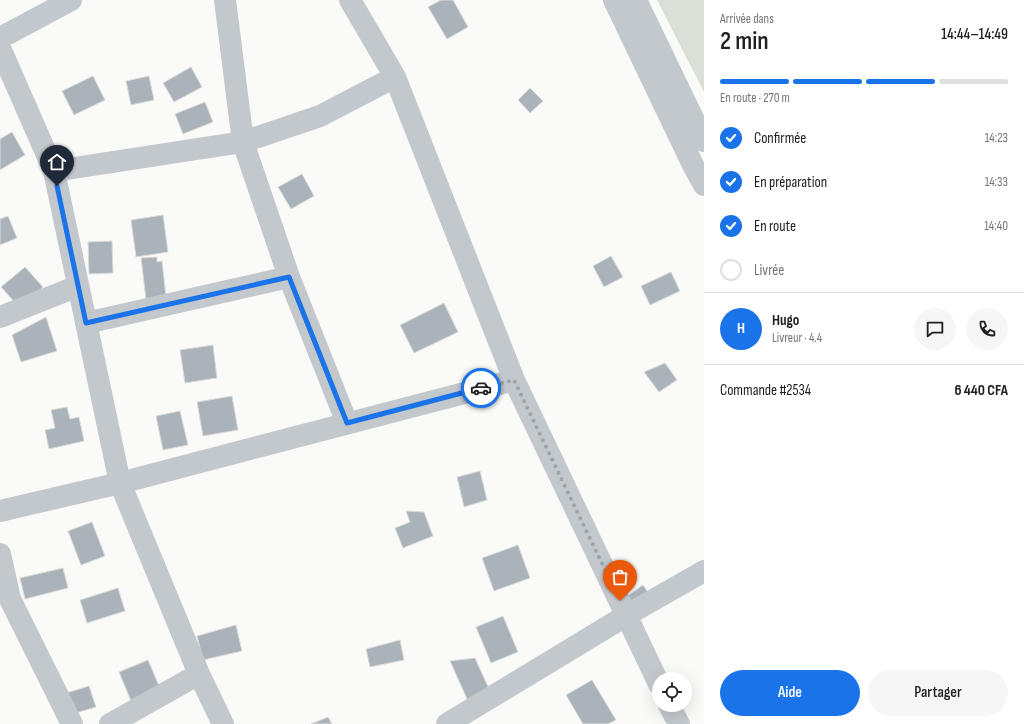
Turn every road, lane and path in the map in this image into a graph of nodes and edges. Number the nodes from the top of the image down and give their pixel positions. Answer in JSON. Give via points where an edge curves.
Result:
{"nodes":[{"id":1,"x":71,"y":0,"type":"edge"},
{"id":2,"x":225,"y":0,"type":"edge"},
{"id":3,"x":350,"y":0,"type":"edge"},
{"id":4,"x":614,"y":0,"type":"edge"},
{"id":5,"x":636,"y":0,"type":"edge"},
{"id":6,"x":0,"y":38,"type":"edge"},
{"id":7,"x":0,"y":48,"type":"edge"},
{"id":8,"x":395,"y":77,"type":"junction"},
{"id":9,"x":704,"y":141,"type":"edge"},
{"id":10,"x":244,"y":142,"type":"junction"},
{"id":11,"x":54,"y":171,"type":"junction"},
{"id":12,"x":704,"y":185,"type":"edge"},
{"id":13,"x":289,"y":277,"type":"junction"},
{"id":14,"x":78,"y":286,"type":"junction"},
{"id":15,"x":0,"y":317,"type":"edge"},
{"id":16,"x":86,"y":323,"type":"junction"},
{"id":17,"x":514,"y":380,"type":"junction"},
{"id":18,"x":347,"y":423,"type":"junction"},
{"id":19,"x":120,"y":483,"type":"junction"},
{"id":20,"x":0,"y":511,"type":"edge"},
{"id":21,"x":0,"y":554,"type":"edge"},
{"id":22,"x":704,"y":570,"type":"edge"},
{"id":23,"x":627,"y":615,"type":"junction"},
{"id":24,"x":653,"y":672,"type":"edge"},
{"id":25,"x":199,"y":674,"type":"junction"},
{"id":26,"x":673,"y":712,"type":"edge"},
{"id":27,"x":72,"y":724,"type":"edge"},
{"id":28,"x":110,"y":724,"type":"edge"},
{"id":29,"x":223,"y":724,"type":"edge"},
{"id":30,"x":447,"y":724,"type":"edge"},
{"id":31,"x":679,"y":724,"type":"edge"}],
"edges":[{"from":1,"to":6,"type":"street"},
{"from":2,"to":10,"type":"street"},
{"from":3,"to":8,"type":"street"},
{"from":4,"to":12,"type":"street"},
{"from":5,"to":9,"type":"street"},
{"from":7,"to":11,"type":"street"},
{"from":8,"to":10,"type":"street","via":[[320,116]]},
{"from":8,"to":17,"type":"street"},
{"from":10,"to":11,"type":"street"},
{"from":10,"to":13,"type":"street"},
{"from":11,"to":14,"type":"street"},
{"from":13,"to":16,"type":"street"},
{"from":13,"to":18,"type":"street"},
{"from":14,"to":15,"type":"street"},
{"from":14,"to":16,"type":"street"},
{"from":16,"to":19,"type":"street"},
{"from":17,"to":18,"type":"street"},
{"from":17,"to":23,"type":"street"},
{"from":18,"to":19,"type":"street"},
{"from":19,"to":20,"type":"street"},
{"from":19,"to":25,"type":"street"},
{"from":21,"to":27,"type":"street","via":[[10,599]]},
{"from":22,"to":23,"type":"street"},
{"from":23,"to":24,"type":"street"},
{"from":23,"to":30,"type":"street"},
{"from":25,"to":28,"type":"street"},
{"from":25,"to":29,"type":"street"},
{"from":26,"to":31,"type":"street"}]}
